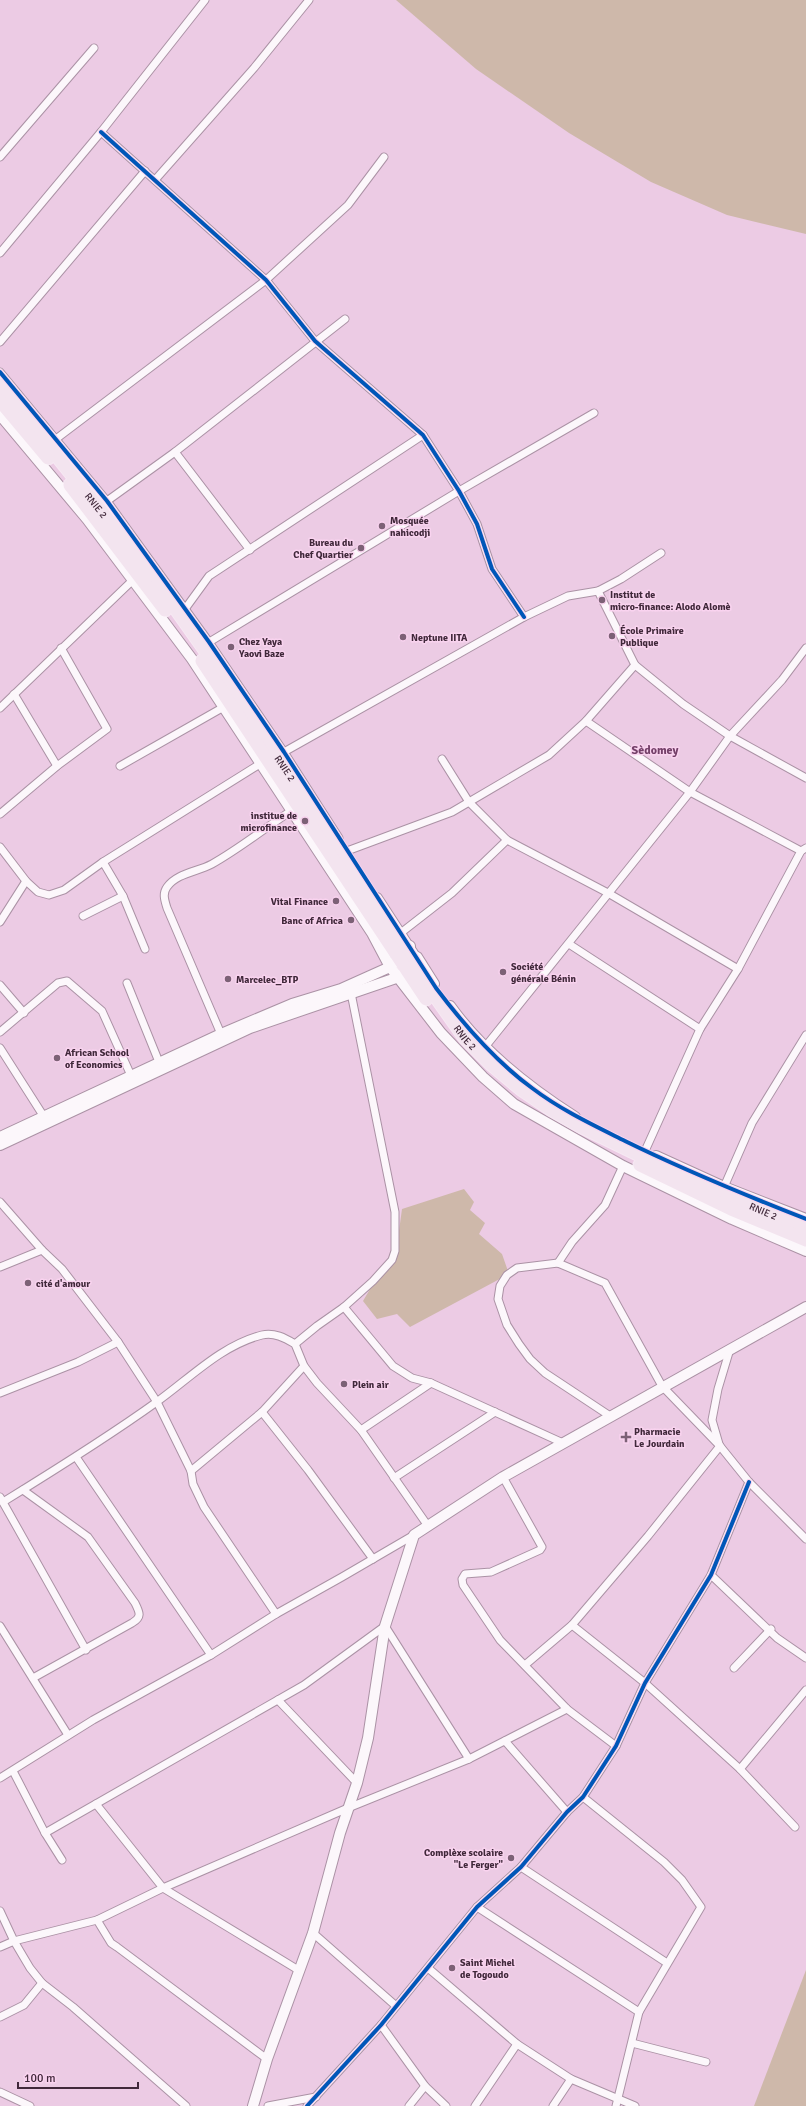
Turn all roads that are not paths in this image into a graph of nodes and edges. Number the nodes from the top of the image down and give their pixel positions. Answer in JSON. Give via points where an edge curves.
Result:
{"nodes":[{"id":1,"x":204,"y":0,"type":"edge"},
{"id":2,"x":309,"y":0,"type":"edge"},
{"id":3,"x":94,"y":48,"type":"dead end"},
{"id":4,"x":101,"y":132,"type":"junction"},
{"id":5,"x":3,"y":148,"type":"edge"},
{"id":6,"x":0,"y":157,"type":"edge"},
{"id":7,"x":384,"y":157,"type":"dead end"},
{"id":8,"x":145,"y":171,"type":"junction"},
{"id":9,"x":155,"y":180,"type":"junction"},
{"id":10,"x":0,"y":253,"type":"edge"},
{"id":11,"x":266,"y":280,"type":"junction"},
{"id":12,"x":345,"y":319,"type":"dead end"},
{"id":13,"x":316,"y":341,"type":"junction"},
{"id":14,"x":0,"y":342,"type":"edge"},
{"id":15,"x":0,"y":372,"type":"edge"},
{"id":16,"x":0,"y":385,"type":"edge"},
{"id":17,"x":0,"y":401,"type":"edge"},
{"id":18,"x":594,"y":414,"type":"dead end"},
{"id":19,"x":0,"y":415,"type":"edge"},
{"id":20,"x":423,"y":435,"type":"junction"},
{"id":21,"x":56,"y":439,"type":"junction"},
{"id":22,"x":175,"y":452,"type":"junction"},
{"id":23,"x":459,"y":491,"type":"junction"},
{"id":24,"x":107,"y":501,"type":"junction"},
{"id":25,"x":250,"y":550,"type":"junction"},
{"id":26,"x":661,"y":553,"type":"dead end"},
{"id":27,"x":137,"y":578,"type":"junction"},
{"id":28,"x":598,"y":591,"type":"junction"},
{"id":29,"x":185,"y":609,"type":"junction"},
{"id":30,"x":524,"y":617,"type":"junction"},
{"id":31,"x":206,"y":644,"type":"junction"},
{"id":32,"x":61,"y":648,"type":"junction"},
{"id":33,"x":806,"y":648,"type":"edge"},
{"id":34,"x":635,"y":665,"type":"junction"},
{"id":35,"x":14,"y":694,"type":"junction"},
{"id":36,"x":0,"y":708,"type":"edge"},
{"id":37,"x":222,"y":708,"type":"junction"},
{"id":38,"x":586,"y":721,"type":"junction"},
{"id":39,"x":730,"y":736,"type":"junction"},
{"id":40,"x":284,"y":752,"type":"junction"},
{"id":41,"x":442,"y":759,"type":"dead end"},
{"id":42,"x":260,"y":764,"type":"junction"},
{"id":43,"x":57,"y":766,"type":"junction"},
{"id":44,"x":120,"y":766,"type":"dead end"},
{"id":45,"x":806,"y":778,"type":"edge"},
{"id":46,"x":690,"y":792,"type":"junction"},
{"id":47,"x":469,"y":802,"type":"junction"},
{"id":48,"x":291,"y":811,"type":"junction"},
{"id":49,"x":0,"y":814,"type":"edge"},
{"id":50,"x":507,"y":840,"type":"junction"},
{"id":51,"x":0,"y":846,"type":"edge"},
{"id":52,"x":804,"y":850,"type":"edge"},
{"id":53,"x":347,"y":851,"type":"junction"},
{"id":54,"x":103,"y":862,"type":"junction"},
{"id":55,"x":26,"y":881,"type":"junction"},
{"id":56,"x":608,"y":893,"type":"junction"},
{"id":57,"x":123,"y":896,"type":"junction"},
{"id":58,"x":83,"y":916,"type":"dead end"},
{"id":59,"x":0,"y":922,"type":"edge"},
{"id":60,"x":402,"y":932,"type":"junction"},
{"id":61,"x":569,"y":944,"type":"junction"},
{"id":62,"x":145,"y":949,"type":"dead end"},
{"id":63,"x":405,"y":962,"type":"junction"},
{"id":64,"x":738,"y":968,"type":"junction"},
{"id":65,"x":127,"y":983,"type":"dead end"},
{"id":66,"x":0,"y":985,"type":"edge"},
{"id":67,"x":351,"y":993,"type":"junction"},
{"id":68,"x":24,"y":1012,"type":"junction"},
{"id":69,"x":700,"y":1028,"type":"junction"},
{"id":70,"x":0,"y":1032,"type":"edge"},
{"id":71,"x":221,"y":1034,"type":"junction"},
{"id":72,"x":806,"y":1035,"type":"edge"},
{"id":73,"x":485,"y":1047,"type":"junction"},
{"id":74,"x":0,"y":1048,"type":"edge"},
{"id":75,"x":159,"y":1062,"type":"junction"},
{"id":76,"x":133,"y":1079,"type":"junction"},
{"id":77,"x":46,"y":1121,"type":"junction"},
{"id":78,"x":0,"y":1137,"type":"edge"},
{"id":79,"x":0,"y":1145,"type":"edge"},
{"id":80,"x":645,"y":1151,"type":"junction"},
{"id":81,"x":623,"y":1166,"type":"junction"},
{"id":82,"x":724,"y":1187,"type":"junction"},
{"id":83,"x":0,"y":1202,"type":"edge"},
{"id":84,"x":806,"y":1219,"type":"edge"},
{"id":85,"x":806,"y":1229,"type":"edge"},
{"id":86,"x":806,"y":1240,"type":"edge"},
{"id":87,"x":42,"y":1250,"type":"junction"},
{"id":88,"x":806,"y":1251,"type":"edge"},
{"id":89,"x":558,"y":1263,"type":"junction"},
{"id":90,"x":0,"y":1267,"type":"edge"},
{"id":91,"x":344,"y":1307,"type":"junction"},
{"id":92,"x":806,"y":1307,"type":"edge"},
{"id":93,"x":118,"y":1342,"type":"junction"},
{"id":94,"x":295,"y":1344,"type":"junction"},
{"id":95,"x":730,"y":1349,"type":"junction"},
{"id":96,"x":304,"y":1366,"type":"junction"},
{"id":97,"x":431,"y":1383,"type":"junction"},
{"id":98,"x":662,"y":1386,"type":"junction"},
{"id":99,"x":0,"y":1393,"type":"edge"},
{"id":100,"x":157,"y":1402,"type":"junction"},
{"id":101,"x":262,"y":1412,"type":"junction"},
{"id":102,"x":495,"y":1412,"type":"junction"},
{"id":103,"x":610,"y":1416,"type":"junction"},
{"id":104,"x":361,"y":1430,"type":"junction"},
{"id":105,"x":562,"y":1444,"type":"junction"},
{"id":106,"x":720,"y":1446,"type":"junction"},
{"id":107,"x":76,"y":1457,"type":"junction"},
{"id":108,"x":191,"y":1472,"type":"junction"},
{"id":109,"x":503,"y":1477,"type":"junction"},
{"id":110,"x":394,"y":1478,"type":"junction"},
{"id":111,"x":749,"y":1482,"type":"junction"},
{"id":112,"x":23,"y":1490,"type":"junction"},
{"id":113,"x":2,"y":1500,"type":"edge"},
{"id":114,"x":428,"y":1526,"type":"junction"},
{"id":115,"x":414,"y":1535,"type":"junction"},
{"id":116,"x":806,"y":1539,"type":"edge"},
{"id":117,"x":373,"y":1560,"type":"junction"},
{"id":118,"x":711,"y":1575,"type":"junction"},
{"id":119,"x":276,"y":1614,"type":"junction"},
{"id":120,"x":572,"y":1624,"type":"junction"},
{"id":121,"x":0,"y":1626,"type":"edge"},
{"id":122,"x":385,"y":1626,"type":"junction"},
{"id":123,"x":771,"y":1629,"type":"junction"},
{"id":124,"x":86,"y":1650,"type":"junction"},
{"id":125,"x":211,"y":1655,"type":"junction"},
{"id":126,"x":806,"y":1658,"type":"edge"},
{"id":127,"x":525,"y":1665,"type":"junction"},
{"id":128,"x":734,"y":1668,"type":"dead end"},
{"id":129,"x":33,"y":1678,"type":"junction"},
{"id":130,"x":645,"y":1683,"type":"junction"},
{"id":131,"x":806,"y":1690,"type":"edge"},
{"id":132,"x":278,"y":1700,"type":"junction"},
{"id":133,"x":567,"y":1709,"type":"junction"},
{"id":134,"x":68,"y":1735,"type":"junction"},
{"id":135,"x":505,"y":1741,"type":"junction"},
{"id":136,"x":616,"y":1746,"type":"junction"},
{"id":137,"x":469,"y":1759,"type":"junction"},
{"id":138,"x":740,"y":1769,"type":"junction"},
{"id":139,"x":13,"y":1771,"type":"junction"},
{"id":140,"x":0,"y":1778,"type":"edge"},
{"id":141,"x":357,"y":1783,"type":"junction"},
{"id":142,"x":583,"y":1797,"type":"junction"},
{"id":143,"x":96,"y":1804,"type":"junction"},
{"id":144,"x":348,"y":1808,"type":"junction"},
{"id":145,"x":567,"y":1812,"type":"junction"},
{"id":146,"x":795,"y":1827,"type":"dead end"},
{"id":147,"x":46,"y":1833,"type":"junction"},
{"id":148,"x":62,"y":1860,"type":"dead end"},
{"id":149,"x":522,"y":1867,"type":"junction"},
{"id":150,"x":163,"y":1888,"type":"junction"},
{"id":151,"x":477,"y":1907,"type":"junction"},
{"id":152,"x":0,"y":1910,"type":"edge"},
{"id":153,"x":97,"y":1920,"type":"junction"},
{"id":154,"x":313,"y":1933,"type":"junction"},
{"id":155,"x":14,"y":1941,"type":"junction"},
{"id":156,"x":0,"y":1947,"type":"edge"},
{"id":157,"x":667,"y":1964,"type":"junction"},
{"id":158,"x":428,"y":1968,"type":"junction"},
{"id":159,"x":300,"y":1971,"type":"junction"},
{"id":160,"x":42,"y":1983,"type":"junction"},
{"id":161,"x":396,"y":2006,"type":"junction"},
{"id":162,"x":639,"y":2012,"type":"junction"},
{"id":163,"x":0,"y":2017,"type":"edge"},
{"id":164,"x":381,"y":2025,"type":"junction"},
{"id":165,"x":632,"y":2043,"type":"junction"},
{"id":166,"x":517,"y":2044,"type":"junction"},
{"id":167,"x":267,"y":2059,"type":"junction"},
{"id":168,"x":706,"y":2062,"type":"dead end"},
{"id":169,"x":571,"y":2079,"type":"junction"},
{"id":170,"x":425,"y":2086,"type":"junction"},
{"id":171,"x":0,"y":2092,"type":"edge"},
{"id":172,"x":316,"y":2097,"type":"junction"},
{"id":173,"x":618,"y":2103,"type":"edge"},
{"id":174,"x":30,"y":2106,"type":"edge"},
{"id":175,"x":186,"y":2106,"type":"edge"},
{"id":176,"x":253,"y":2106,"type":"edge"},
{"id":177,"x":268,"y":2106,"type":"edge"},
{"id":178,"x":307,"y":2106,"type":"edge"},
{"id":179,"x":409,"y":2106,"type":"edge"},
{"id":180,"x":446,"y":2106,"type":"edge"},
{"id":181,"x":475,"y":2106,"type":"edge"},
{"id":182,"x":553,"y":2106,"type":"edge"},
{"id":183,"x":635,"y":2106,"type":"edge"}],
"edges":[{"from":1,"to":4,"type":"street"},
{"from":2,"to":9,"type":"street","via":[[254,68]]},
{"from":3,"to":5,"type":"street"},
{"from":4,"to":8,"type":"street"},
{"from":4,"to":10,"type":"street"},
{"from":5,"to":6,"type":"street"},
{"from":7,"to":11,"type":"street","via":[[348,205]]},
{"from":8,"to":9,"type":"street"},
{"from":8,"to":14,"type":"street"},
{"from":9,"to":11,"type":"street"},
{"from":11,"to":13,"type":"street"},
{"from":11,"to":21,"type":"street"},
{"from":12,"to":13,"type":"street"},
{"from":13,"to":20,"type":"street"},
{"from":13,"to":22,"type":"street"},
{"from":15,"to":21,"type":"street"},
{"from":16,"to":31,"type":"highway","name":"RNIE 2","number":"RNIE 2"},
{"from":17,"to":27,"type":"highway","name":"RNIE 2","number":"RNIE 2","via":[[43,451]]},
{"from":18,"to":23,"type":"street"},
{"from":19,"to":27,"type":"main road"},
{"from":20,"to":23,"type":"street"},
{"from":20,"to":25,"type":"street"},
{"from":21,"to":24,"type":"street"},
{"from":22,"to":24,"type":"street"},
{"from":22,"to":25,"type":"street"},
{"from":23,"to":30,"type":"street","via":[[477,524],[492,569]]},
{"from":23,"to":31,"type":"street"},
{"from":24,"to":29,"type":"street"},
{"from":25,"to":29,"type":"street","via":[[209,576]]},
{"from":26,"to":28,"type":"street","via":[[621,580]]},
{"from":27,"to":32,"type":"street"},
{"from":27,"to":37,"type":"main road"},
{"from":27,"to":63,"type":"highway","name":"RNIE 2","number":"RNIE 2","via":[[197,654]]},
{"from":28,"to":30,"type":"street","via":[[568,596]]},
{"from":28,"to":34,"type":"street"},
{"from":29,"to":31,"type":"street"},
{"from":30,"to":40,"type":"street"},
{"from":31,"to":40,"type":"street"},
{"from":31,"to":63,"type":"highway","name":"RNIE 2","number":"RNIE 2","via":[[318,817]]},
{"from":32,"to":35,"type":"street"},
{"from":32,"to":43,"type":"street","via":[[107,728]]},
{"from":33,"to":39,"type":"street","via":[[782,680]]},
{"from":34,"to":38,"type":"street"},
{"from":34,"to":39,"type":"street","via":[[683,704]]},
{"from":35,"to":36,"type":"street"},
{"from":35,"to":43,"type":"street"},
{"from":37,"to":42,"type":"main road"},
{"from":37,"to":44,"type":"street"},
{"from":38,"to":46,"type":"street"},
{"from":38,"to":47,"type":"street","via":[[549,755]]},
{"from":39,"to":45,"type":"street"},
{"from":39,"to":46,"type":"street"},
{"from":40,"to":53,"type":"street"},
{"from":41,"to":47,"type":"street"},
{"from":42,"to":48,"type":"main road"},
{"from":42,"to":54,"type":"street"},
{"from":43,"to":49,"type":"street"},
{"from":46,"to":52,"type":"street"},
{"from":46,"to":56,"type":"street"},
{"from":47,"to":50,"type":"street"},
{"from":47,"to":53,"type":"street","via":[[452,812]]},
{"from":48,"to":63,"type":"main road","via":[[372,933]]},
{"from":48,"to":71,"type":"street","via":[[213,864],[183,875],[165,889],[167,908]]},
{"from":50,"to":56,"type":"street"},
{"from":50,"to":60,"type":"street","via":[[452,892]]},
{"from":51,"to":55,"type":"street"},
{"from":52,"to":64,"type":"street"},
{"from":53,"to":60,"type":"street"},
{"from":54,"to":55,"type":"street","via":[[64,890],[49,895],[38,892]]},
{"from":54,"to":57,"type":"street"},
{"from":55,"to":59,"type":"street"},
{"from":56,"to":61,"type":"street"},
{"from":56,"to":64,"type":"street"},
{"from":57,"to":58,"type":"street"},
{"from":57,"to":62,"type":"street"},
{"from":60,"to":63,"type":"street"},
{"from":61,"to":69,"type":"street"},
{"from":61,"to":73,"type":"street"},
{"from":63,"to":67,"type":"main road"},
{"from":63,"to":71,"type":"main road","via":[[341,989],[292,1004]]},
{"from":63,"to":73,"type":"main road"},
{"from":63,"to":81,"type":"main road","via":[[441,1033],[493,1086],[514,1104]]},
{"from":63,"to":85,"type":"highway","name":"RNIE 2","number":"RNIE 2","via":[[465,1038],[491,1064],[546,1106],[633,1153]]},
{"from":63,"to":86,"type":"highway","name":"RNIE 2","number":"RNIE 2","via":[[450,1033],[489,1073],[522,1099],[565,1125],[692,1192]]},
{"from":64,"to":69,"type":"street"},
{"from":65,"to":75,"type":"street"},
{"from":66,"to":68,"type":"street"},
{"from":67,"to":76,"type":"main road","via":[[250,1028]]},
{"from":67,"to":91,"type":"street","via":[[396,1212],[397,1235],[392,1260]]},
{"from":68,"to":70,"type":"street"},
{"from":68,"to":76,"type":"street","via":[[58,983],[67,981],[102,1011]]},
{"from":69,"to":80,"type":"street"},
{"from":71,"to":75,"type":"main road"},
{"from":72,"to":82,"type":"street","via":[[752,1123]]},
{"from":73,"to":80,"type":"main road","via":[[532,1088],[575,1116]]},
{"from":74,"to":77,"type":"street"},
{"from":75,"to":76,"type":"main road"},
{"from":76,"to":77,"type":"main road"},
{"from":77,"to":78,"type":"main road"},
{"from":77,"to":79,"type":"main road"},
{"from":80,"to":82,"type":"main road"},
{"from":81,"to":88,"type":"main road","via":[[732,1219]]},
{"from":81,"to":89,"type":"street","via":[[605,1205],[572,1242]]},
{"from":82,"to":84,"type":"main road"},
{"from":83,"to":87,"type":"street"},
{"from":87,"to":90,"type":"street"},
{"from":87,"to":93,"type":"street","via":[[62,1269]]},
{"from":89,"to":98,"type":"street","via":[[605,1283]]},
{"from":89,"to":103,"type":"street","via":[[517,1268],[507,1275],[500,1286],[498,1298],[507,1325],[530,1359],[545,1373]]},
{"from":91,"to":94,"type":"street"},
{"from":91,"to":97,"type":"street","via":[[393,1366],[412,1378]]},
{"from":92,"to":95,"type":"main road"},
{"from":93,"to":99,"type":"street","via":[[78,1362]]},
{"from":93,"to":100,"type":"street"},
{"from":94,"to":96,"type":"street"},
{"from":94,"to":100,"type":"street","via":[[275,1334],[263,1335],[232,1346]]},
{"from":95,"to":98,"type":"main road"},
{"from":95,"to":106,"type":"street","via":[[712,1420]]},
{"from":96,"to":101,"type":"street"},
{"from":96,"to":104,"type":"street","via":[[316,1383]]},
{"from":97,"to":102,"type":"street"},
{"from":97,"to":104,"type":"street"},
{"from":98,"to":103,"type":"main road"},
{"from":98,"to":106,"type":"street"},
{"from":100,"to":107,"type":"street"},
{"from":100,"to":108,"type":"street"},
{"from":101,"to":108,"type":"street"},
{"from":101,"to":117,"type":"street"},
{"from":102,"to":105,"type":"street"},
{"from":102,"to":110,"type":"street"},
{"from":103,"to":105,"type":"main road"},
{"from":104,"to":110,"type":"street"},
{"from":105,"to":109,"type":"main road"},
{"from":106,"to":111,"type":"street"},
{"from":106,"to":120,"type":"street","via":[[648,1536]]},
{"from":107,"to":112,"type":"street"},
{"from":107,"to":125,"type":"street"},
{"from":108,"to":119,"type":"street","via":[[193,1484],[204,1506]]},
{"from":109,"to":114,"type":"main road"},
{"from":109,"to":127,"type":"street","via":[[542,1547],[491,1572],[465,1574],[462,1579],[463,1585],[488,1625]]},
{"from":110,"to":114,"type":"street"},
{"from":111,"to":116,"type":"street"},
{"from":111,"to":118,"type":"street"},
{"from":112,"to":113,"type":"street"},
{"from":112,"to":124,"type":"street","via":[[88,1537],[138,1609],[139,1619]]},
{"from":113,"to":124,"type":"street"},
{"from":114,"to":115,"type":"main road"},
{"from":115,"to":117,"type":"street"},
{"from":115,"to":122,"type":"main road"},
{"from":117,"to":119,"type":"street"},
{"from":118,"to":123,"type":"street"},
{"from":118,"to":130,"type":"street"},
{"from":119,"to":125,"type":"street"},
{"from":120,"to":127,"type":"street"},
{"from":120,"to":130,"type":"street"},
{"from":121,"to":129,"type":"street"},
{"from":122,"to":132,"type":"street","via":[[304,1685]]},
{"from":122,"to":137,"type":"street"},
{"from":122,"to":141,"type":"main road","via":[[368,1738]]},
{"from":123,"to":126,"type":"street","via":[[777,1638]]},
{"from":123,"to":128,"type":"street"},
{"from":124,"to":129,"type":"street"},
{"from":125,"to":134,"type":"street"},
{"from":127,"to":133,"type":"street"},
{"from":129,"to":134,"type":"street"},
{"from":130,"to":136,"type":"street"},
{"from":130,"to":138,"type":"street"},
{"from":131,"to":138,"type":"street"},
{"from":132,"to":141,"type":"street"},
{"from":132,"to":143,"type":"street"},
{"from":133,"to":135,"type":"street"},
{"from":133,"to":136,"type":"street"},
{"from":134,"to":139,"type":"street"},
{"from":135,"to":137,"type":"street"},
{"from":135,"to":145,"type":"street"},
{"from":136,"to":142,"type":"street"},
{"from":137,"to":144,"type":"street"},
{"from":138,"to":146,"type":"street"},
{"from":139,"to":140,"type":"street"},
{"from":139,"to":147,"type":"street"},
{"from":141,"to":144,"type":"main road"},
{"from":142,"to":145,"type":"street"},
{"from":142,"to":157,"type":"street","via":[[664,1862],[682,1880],[701,1907]]},
{"from":143,"to":147,"type":"street"},
{"from":143,"to":150,"type":"street"},
{"from":144,"to":150,"type":"street"},
{"from":144,"to":154,"type":"main road"},
{"from":145,"to":149,"type":"street"},
{"from":147,"to":148,"type":"street"},
{"from":149,"to":151,"type":"street"},
{"from":149,"to":157,"type":"street"},
{"from":150,"to":153,"type":"street"},
{"from":150,"to":159,"type":"street"},
{"from":151,"to":158,"type":"street"},
{"from":151,"to":162,"type":"street"},
{"from":152,"to":155,"type":"street"},
{"from":153,"to":155,"type":"street"},
{"from":153,"to":167,"type":"street","via":[[117,1947]]},
{"from":154,"to":159,"type":"main road"},
{"from":154,"to":161,"type":"street"},
{"from":155,"to":156,"type":"street"},
{"from":155,"to":160,"type":"street"},
{"from":157,"to":162,"type":"street"},
{"from":158,"to":161,"type":"street"},
{"from":158,"to":166,"type":"street"},
{"from":159,"to":167,"type":"main road"},
{"from":160,"to":163,"type":"street","via":[[24,2005]]},
{"from":160,"to":175,"type":"street"},
{"from":161,"to":164,"type":"street"},
{"from":162,"to":165,"type":"street"},
{"from":164,"to":170,"type":"street"},
{"from":164,"to":172,"type":"street"},
{"from":165,"to":168,"type":"street"},
{"from":165,"to":173,"type":"street"},
{"from":166,"to":169,"type":"street"},
{"from":166,"to":181,"type":"street"},
{"from":167,"to":176,"type":"main road"},
{"from":169,"to":173,"type":"street"},
{"from":169,"to":182,"type":"street"},
{"from":170,"to":179,"type":"street"},
{"from":170,"to":180,"type":"street"},
{"from":171,"to":174,"type":"street"},
{"from":172,"to":177,"type":"street"},
{"from":172,"to":178,"type":"street"},
{"from":173,"to":183,"type":"street"}]}
